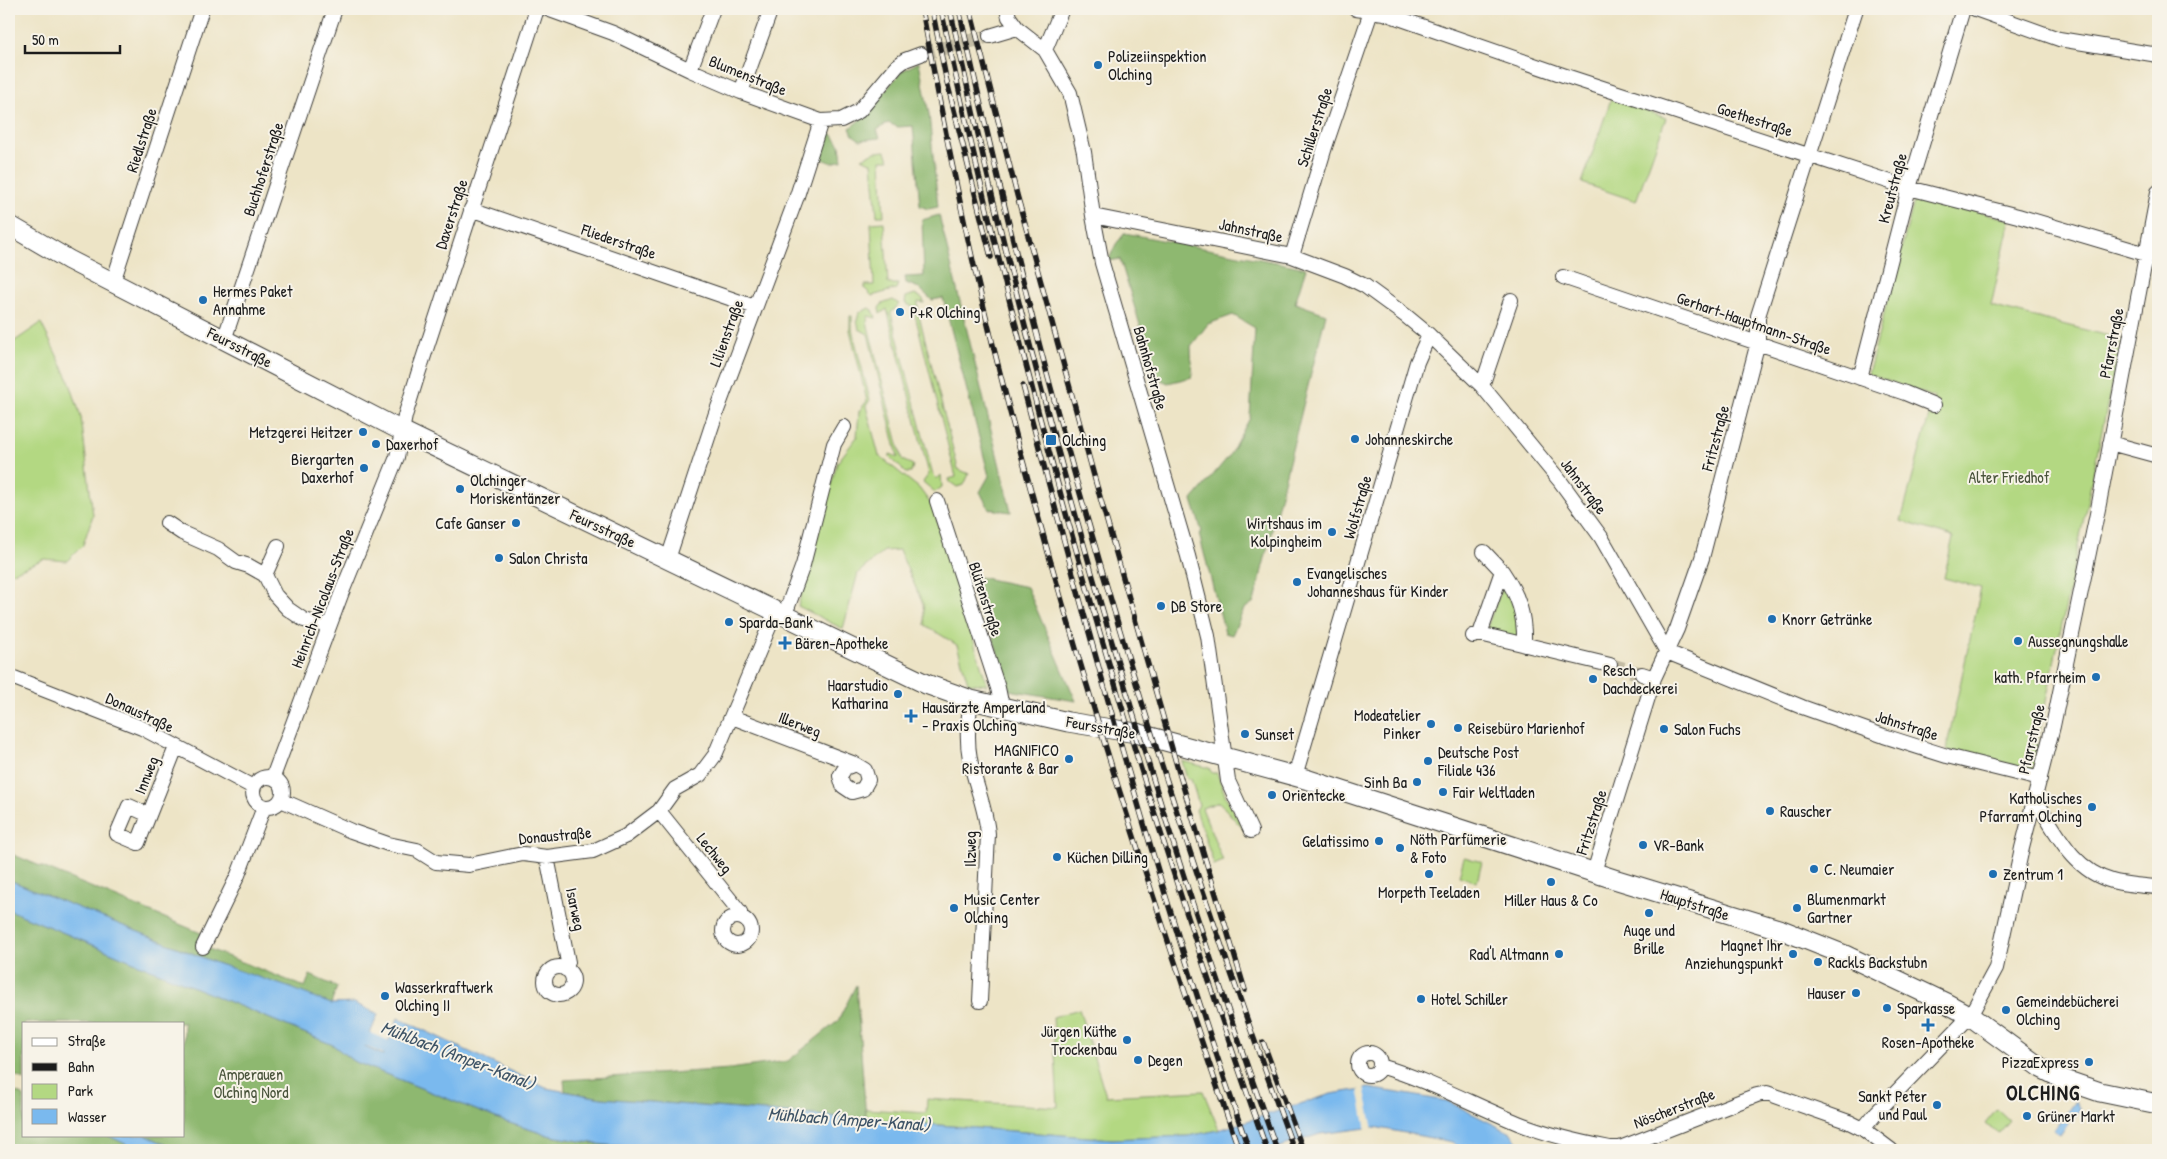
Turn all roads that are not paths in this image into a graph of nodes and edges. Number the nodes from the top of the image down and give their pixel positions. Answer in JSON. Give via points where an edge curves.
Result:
{"nodes":[{"id":1,"x":202,"y":9,"type":"edge"},
{"id":2,"x":335,"y":9,"type":"edge"},
{"id":3,"x":537,"y":9,"type":"edge"},
{"id":4,"x":547,"y":9,"type":"edge"},
{"id":5,"x":713,"y":9,"type":"edge"},
{"id":6,"x":771,"y":9,"type":"edge"},
{"id":7,"x":1007,"y":9,"type":"edge"},
{"id":8,"x":1062,"y":9,"type":"edge"},
{"id":9,"x":1356,"y":9,"type":"edge"},
{"id":10,"x":1856,"y":9,"type":"edge"},
{"id":11,"x":1963,"y":9,"type":"edge"},
{"id":12,"x":1974,"y":9,"type":"edge"},
{"id":13,"x":1371,"y":10,"type":"edge"},
{"id":14,"x":1017,"y":28,"type":"junction"},
{"id":15,"x":990,"y":36,"type":"tunnel mouth"},
{"id":16,"x":1045,"y":50,"type":"junction"},
{"id":17,"x":920,"y":54,"type":"tunnel mouth"},
{"id":18,"x":2158,"y":55,"type":"edge"},
{"id":19,"x":690,"y":70,"type":"junction"},
{"id":20,"x":740,"y":92,"type":"junction"},
{"id":21,"x":821,"y":121,"type":"junction"},
{"id":22,"x":1810,"y":155,"type":"junction"},
{"id":23,"x":1909,"y":188,"type":"junction"},
{"id":24,"x":2157,"y":200,"type":"edge"},
{"id":25,"x":471,"y":209,"type":"junction"},
{"id":26,"x":1093,"y":216,"type":"junction"},
{"id":27,"x":9,"y":225,"type":"edge"},
{"id":28,"x":2146,"y":254,"type":"junction"},
{"id":29,"x":1292,"y":256,"type":"junction"},
{"id":30,"x":1562,"y":277,"type":"dead end"},
{"id":31,"x":113,"y":282,"type":"junction"},
{"id":32,"x":1511,"y":300,"type":"dead end"},
{"id":33,"x":755,"y":307,"type":"junction"},
{"id":34,"x":1429,"y":335,"type":"junction"},
{"id":35,"x":224,"y":340,"type":"junction"},
{"id":36,"x":1758,"y":342,"type":"junction"},
{"id":37,"x":1860,"y":378,"type":"junction"},
{"id":38,"x":1482,"y":386,"type":"junction"},
{"id":39,"x":1934,"y":405,"type":"dead end"},
{"id":40,"x":844,"y":427,"type":"dead end"},
{"id":41,"x":402,"y":431,"type":"junction"},
{"id":42,"x":2110,"y":442,"type":"junction"},
{"id":43,"x":2158,"y":456,"type":"edge"},
{"id":44,"x":937,"y":501,"type":"dead end"},
{"id":45,"x":167,"y":523,"type":"dead end"},
{"id":46,"x":278,"y":546,"type":"dead end"},
{"id":47,"x":1484,"y":552,"type":"dead end"},
{"id":48,"x":668,"y":559,"type":"junction"},
{"id":49,"x":1502,"y":571,"type":"junction"},
{"id":50,"x":265,"y":575,"type":"junction"},
{"id":51,"x":782,"y":610,"type":"junction"},
{"id":52,"x":329,"y":626,"type":"junction"},
{"id":53,"x":1524,"y":645,"type":"junction"},
{"id":54,"x":1667,"y":652,"type":"junction"},
{"id":55,"x":1610,"y":665,"type":"tunnel mouth"},
{"id":56,"x":9,"y":677,"type":"edge"},
{"id":57,"x":971,"y":700,"type":"junction"},
{"id":58,"x":1002,"y":707,"type":"junction"},
{"id":59,"x":732,"y":718,"type":"junction"},
{"id":60,"x":176,"y":748,"type":"junction"},
{"id":61,"x":1224,"y":757,"type":"junction"},
{"id":62,"x":855,"y":764,"type":"dead end"},
{"id":63,"x":1295,"y":776,"type":"junction"},
{"id":64,"x":272,"y":777,"type":"junction"},
{"id":65,"x":2040,"y":779,"type":"junction"},
{"id":66,"x":253,"y":787,"type":"junction"},
{"id":67,"x":2035,"y":799,"type":"junction"},
{"id":68,"x":281,"y":800,"type":"junction"},
{"id":69,"x":264,"y":807,"type":"junction"},
{"id":70,"x":659,"y":811,"type":"junction"},
{"id":71,"x":149,"y":815,"type":"dead end"},
{"id":72,"x":1251,"y":831,"type":"dead end"},
{"id":73,"x":547,"y":857,"type":"junction"},
{"id":74,"x":1594,"y":872,"type":"junction"},
{"id":75,"x":2158,"y":887,"type":"edge"},
{"id":76,"x":740,"y":917,"type":"dead end"},
{"id":77,"x":203,"y":947,"type":"dead end"},
{"id":78,"x":566,"y":969,"type":"dead end"},
{"id":79,"x":980,"y":1001,"type":"dead end"},
{"id":80,"x":1970,"y":1016,"type":"junction"},
{"id":81,"x":1380,"y":1066,"type":"dead end"},
{"id":82,"x":2153,"y":1101,"type":"edge"},
{"id":83,"x":1863,"y":1129,"type":"junction"},
{"id":84,"x":1891,"y":1150,"type":"edge"}],
"edges":[{"from":1,"to":31,"type":"street","name":"Riedlstraße"},
{"from":2,"to":35,"type":"street","name":"Buchhoferstraße"},
{"from":3,"to":25,"type":"street","name":"Daxerstraße"},
{"from":4,"to":19,"type":"street","name":"Blumenstraße","via":[[613,32]]},
{"from":5,"to":19,"type":"street"},
{"from":6,"to":20,"type":"street"},
{"from":7,"to":14,"type":"street","name":"Bahnhofstraße"},
{"from":8,"to":16,"type":"street"},
{"from":9,"to":13,"type":"street","name":"Goethestraße"},
{"from":10,"to":22,"type":"street","name":"Fritzstraße"},
{"from":11,"to":23,"type":"street","name":"Kreutstraße"},
{"from":12,"to":18,"type":"street","via":[[2059,39]]},
{"from":13,"to":22,"type":"street","name":"Goethestraße"},
{"from":13,"to":29,"type":"street","name":"Schillerstraße"},
{"from":14,"to":15,"type":"street"},
{"from":14,"to":16,"type":"street","name":"Bahnhofstraße"},
{"from":16,"to":26,"type":"street","name":"Bahnhofstraße","via":[[1070,93],[1084,152]]},
{"from":17,"to":21,"type":"street","name":"Blumenstraße","via":[[897,66],[868,102],[852,116],[834,122]]},
{"from":19,"to":20,"type":"street","name":"Blumenstraße"},
{"from":20,"to":21,"type":"street","name":"Blumenstraße"},
{"from":21,"to":33,"type":"street","name":"Lilienstraße","via":[[796,199]]},
{"from":22,"to":23,"type":"street","name":"Goethestraße"},
{"from":22,"to":36,"type":"street","name":"Fritzstraße","via":[[1758,316]]},
{"from":23,"to":28,"type":"street","name":"Goethestraße"},
{"from":23,"to":37,"type":"street","name":"Kreutstraße"},
{"from":24,"to":28,"type":"street","name":"Pfarrstraße"},
{"from":25,"to":33,"type":"street","name":"Fliederstraße"},
{"from":25,"to":41,"type":"street","name":"Daxerstraße","via":[[404,416]]},
{"from":26,"to":29,"type":"street","name":"Jahnstraße"},
{"from":26,"to":61,"type":"street","name":"Bahnhofstraße","via":[[1102,263],[1188,556],[1208,636]]},
{"from":27,"to":31,"type":"street","name":"Feursstraße"},
{"from":28,"to":42,"type":"street","name":"Pfarrstraße"},
{"from":29,"to":34,"type":"street","name":"Jahnstraße","via":[[1365,286]]},
{"from":30,"to":36,"type":"street","name":"Gerhart-Hauptmann-Straße"},
{"from":31,"to":35,"type":"street","name":"Feursstraße"},
{"from":32,"to":38,"type":"street"},
{"from":33,"to":48,"type":"street","name":"Lilienstraße"},
{"from":34,"to":38,"type":"street","name":"Jahnstraße"},
{"from":34,"to":63,"type":"street","name":"Wolfstraße","via":[[1417,362]]},
{"from":35,"to":41,"type":"street","name":"Feursstraße"},
{"from":36,"to":37,"type":"street","name":"Gerhart-Hauptmann-Straße"},
{"from":36,"to":54,"type":"street","name":"Fritzstraße","via":[[1702,558]]},
{"from":37,"to":39,"type":"street","name":"Gerhart-Hauptmann-Straße"},
{"from":38,"to":54,"type":"street","name":"Jahnstraße","via":[[1601,537]]},
{"from":40,"to":51,"type":"street","via":[[834,444],[803,565]]},
{"from":41,"to":48,"type":"street","name":"Feursstraße"},
{"from":41,"to":52,"type":"street","name":"Heinrich-Nicolaus-Straße","via":[[396,457]]},
{"from":42,"to":43,"type":"street"},
{"from":42,"to":65,"type":"street","name":"Pfarrstraße"},
{"from":44,"to":58,"type":"street","name":"Blütenstraße"},
{"from":45,"to":50,"type":"street"},
{"from":46,"to":50,"type":"street"},
{"from":47,"to":49,"type":"street"},
{"from":48,"to":51,"type":"street","name":"Feursstraße"},
{"from":49,"to":53,"type":"street","via":[[1520,605],[1525,624]]},
{"from":49,"to":53,"type":"street","via":[[1476,635]]},
{"from":50,"to":52,"type":"street","via":[[288,609],[304,620]]},
{"from":51,"to":57,"type":"street","name":"Feursstraße","via":[[926,684]]},
{"from":51,"to":59,"type":"street","name":"Donaustraße"},
{"from":52,"to":64,"type":"street","name":"Heinrich-Nicolaus-Straße"},
{"from":53,"to":55,"type":"street"},
{"from":54,"to":65,"type":"street","name":"Jahnstraße","via":[[1802,707],[1884,736],[1947,756]]},
{"from":54,"to":74,"type":"street","name":"Fritzstraße","via":[[1648,676]]},
{"from":56,"to":60,"type":"street","name":"Donaustraße","via":[[142,728]]},
{"from":57,"to":58,"type":"street","name":"Feursstraße"},
{"from":57,"to":79,"type":"street","name":"Ilzweg","via":[[967,729],[970,759],[987,816],[988,834]]},
{"from":58,"to":61,"type":"street","name":"Feursstraße","via":[[1068,722],[1136,732]]},
{"from":59,"to":62,"type":"street","name":"Illerweg"},
{"from":59,"to":70,"type":"street","name":"Donaustraße","via":[[715,754],[700,775],[676,788]]},
{"from":60,"to":66,"type":"street","name":"Donaustraße"},
{"from":60,"to":71,"type":"street","name":"Innweg"},
{"from":61,"to":63,"type":"street","name":"Hauptstraße"},
{"from":61,"to":72,"type":"street","name":"Bahnhofstraße","via":[[1228,781]]},
{"from":63,"to":74,"type":"street","name":"Hauptstraße"},
{"from":64,"to":66,"type":"street","via":[[262,778]]},
{"from":64,"to":68,"type":"street","via":[[283,788]]},
{"from":65,"to":67,"type":"street","name":"Pfarrstraße"},
{"from":66,"to":69,"type":"street","via":[[254,798]]},
{"from":67,"to":75,"type":"street","via":[[2070,854],[2087,870],[2112,881]]},
{"from":67,"to":80,"type":"street","name":"Pfarrstraße","via":[[1996,968]]},
{"from":68,"to":69,"type":"street","via":[[274,806]]},
{"from":68,"to":73,"type":"street","name":"Donaustraße","via":[[351,831],[417,850],[436,862],[469,865],[523,854]]},
{"from":69,"to":77,"type":"street","via":[[238,875]]},
{"from":70,"to":73,"type":"street","name":"Donaustraße","via":[[626,836],[593,851]]},
{"from":70,"to":76,"type":"street","name":"Lechweg","via":[[740,912]]},
{"from":73,"to":78,"type":"street","name":"Isarweg","via":[[568,962]]},
{"from":74,"to":80,"type":"street","name":"Hauptstraße","via":[[1795,935],[1876,969]]},
{"from":80,"to":82,"type":"street","name":"Hauptstraße","via":[[2035,1064],[2057,1076],[2100,1092]]},
{"from":80,"to":83,"type":"street","name":"Pfarrstraße"},
{"from":81,"to":83,"type":"street","name":"Nöscherstraße","via":[[1546,1133],[1610,1148],[1620,1148],[1767,1093]]},
{"from":83,"to":84,"type":"street","name":"Nöscherstraße"}]}
